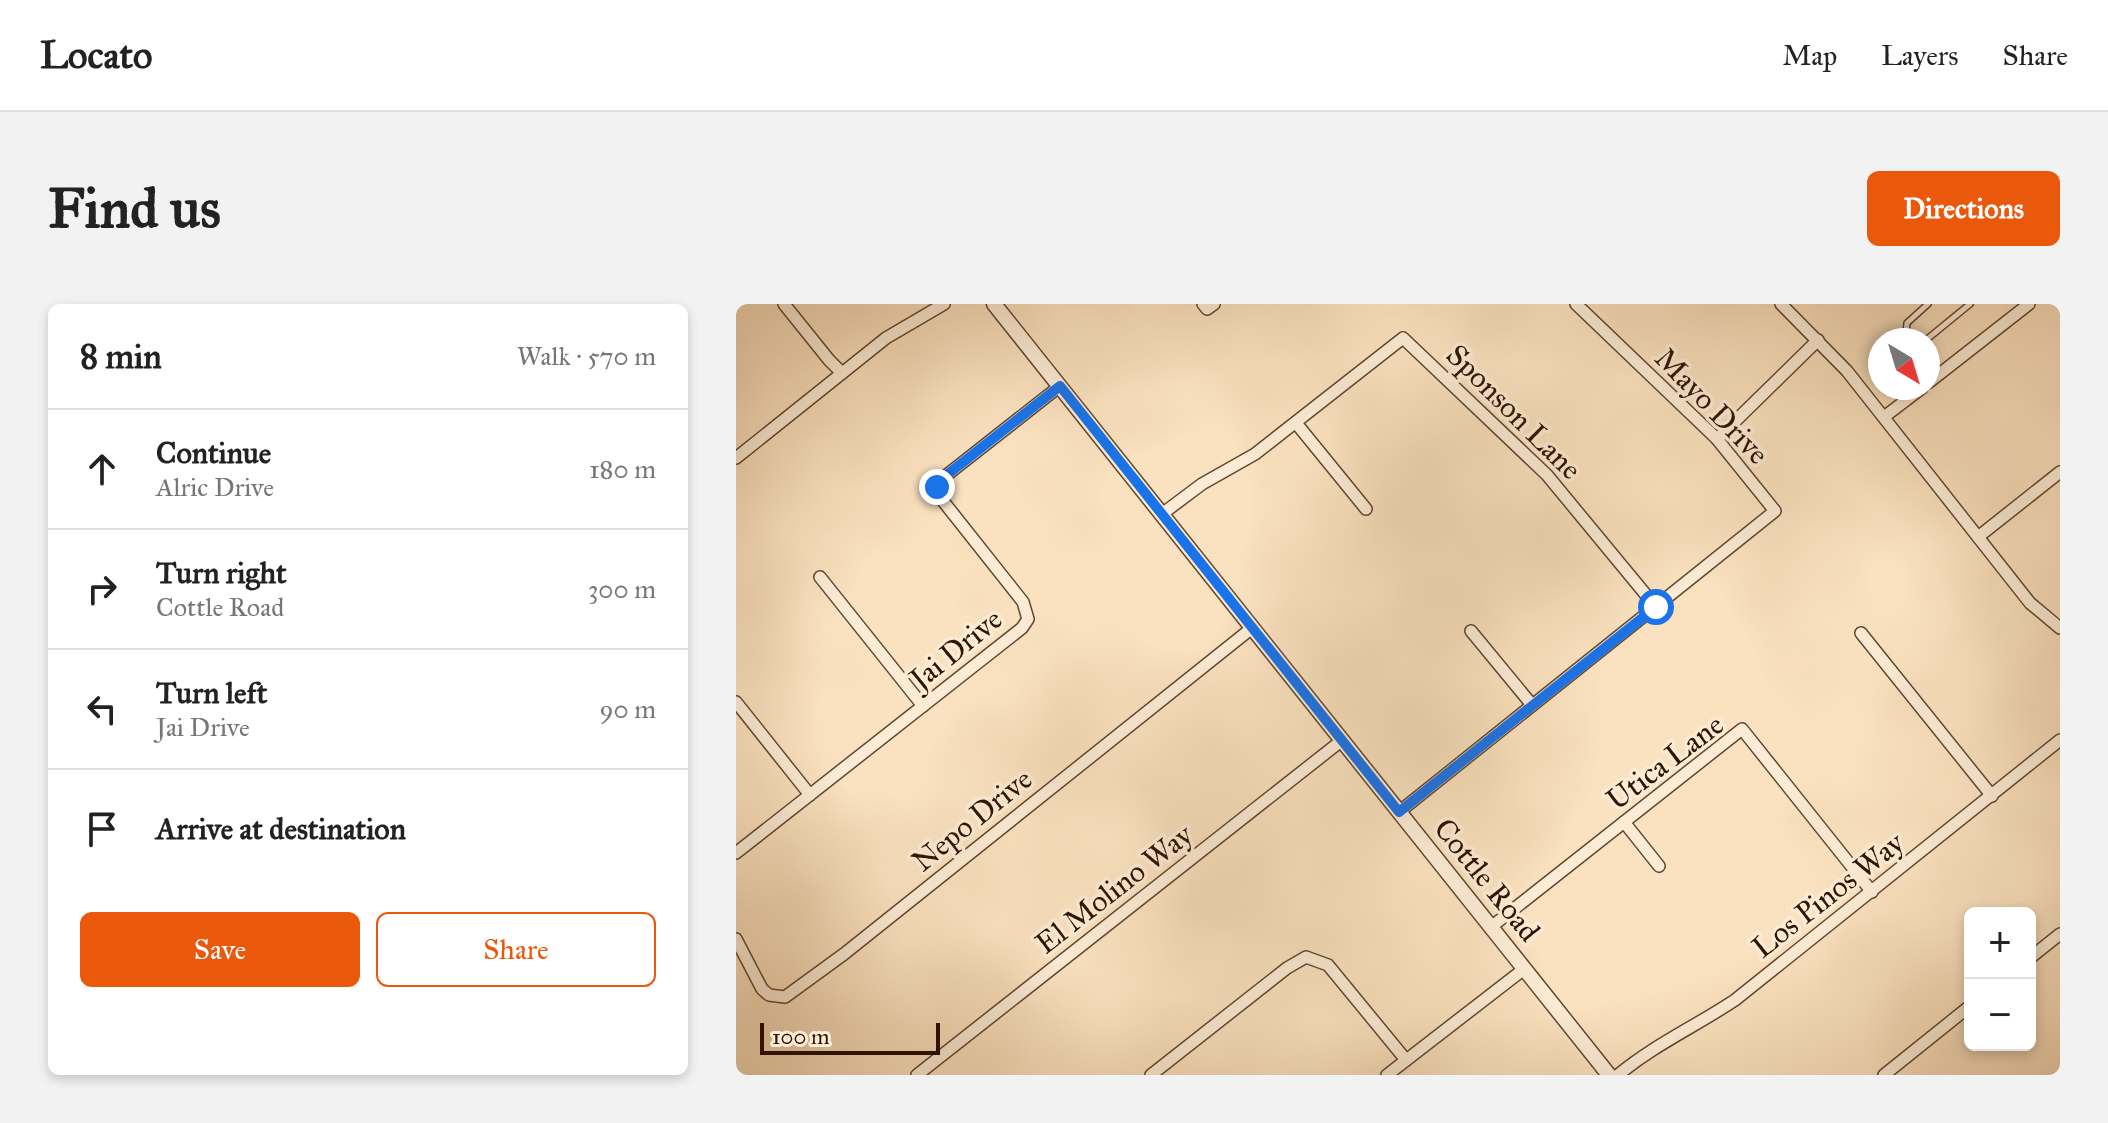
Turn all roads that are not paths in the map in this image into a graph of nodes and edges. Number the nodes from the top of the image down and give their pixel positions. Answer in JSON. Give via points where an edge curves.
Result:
{"nodes":[{"id":1,"x":784,"y":304,"type":"edge"},
{"id":2,"x":944,"y":304,"type":"edge"},
{"id":3,"x":994,"y":304,"type":"edge"},
{"id":4,"x":1203,"y":304,"type":"edge"},
{"id":5,"x":1214,"y":304,"type":"edge"},
{"id":6,"x":1576,"y":304,"type":"edge"},
{"id":7,"x":1781,"y":304,"type":"edge"},
{"id":8,"x":1928,"y":304,"type":"edge"},
{"id":9,"x":1970,"y":304,"type":"edge"},
{"id":10,"x":2029,"y":304,"type":"edge"},
{"id":11,"x":1906,"y":328,"type":"edge"},
{"id":12,"x":1940,"y":329,"type":"edge"},
{"id":13,"x":1818,"y":340,"type":"junction"},
{"id":14,"x":842,"y":373,"type":"junction"},
{"id":15,"x":1940,"y":374,"type":"edge"},
{"id":16,"x":1060,"y":386,"type":"junction"},
{"id":17,"x":1906,"y":400,"type":"edge"},
{"id":18,"x":1884,"y":417,"type":"junction"},
{"id":19,"x":1296,"y":423,"type":"junction"},
{"id":20,"x":1717,"y":439,"type":"junction"},
{"id":21,"x":736,"y":458,"type":"edge"},
{"id":22,"x":2060,"y":472,"type":"edge"},
{"id":23,"x":1366,"y":509,"type":"dead end"},
{"id":24,"x":1162,"y":514,"type":"junction"},
{"id":25,"x":1978,"y":537,"type":"junction"},
{"id":26,"x":820,"y":577,"type":"dead end"},
{"id":27,"x":1656,"y":607,"type":"junction"},
{"id":28,"x":1252,"y":628,"type":"junction"},
{"id":29,"x":2060,"y":628,"type":"edge"},
{"id":30,"x":1471,"y":631,"type":"dead end"},
{"id":31,"x":1861,"y":633,"type":"dead end"},
{"id":32,"x":736,"y":702,"type":"edge"},
{"id":33,"x":1532,"y":705,"type":"junction"},
{"id":34,"x":923,"y":706,"type":"junction"},
{"id":35,"x":2060,"y":740,"type":"edge"},
{"id":36,"x":1341,"y":741,"type":"junction"},
{"id":37,"x":810,"y":795,"type":"junction"},
{"id":38,"x":1992,"y":796,"type":"junction"},
{"id":39,"x":1399,"y":812,"type":"junction"},
{"id":40,"x":1624,"y":822,"type":"junction"},
{"id":41,"x":736,"y":853,"type":"edge"},
{"id":42,"x":1659,"y":866,"type":"dead end"},
{"id":43,"x":1872,"y":892,"type":"junction"},
{"id":44,"x":1491,"y":927,"type":"junction"},
{"id":45,"x":2060,"y":934,"type":"edge"},
{"id":46,"x":736,"y":939,"type":"edge"},
{"id":47,"x":2036,"y":953,"type":"edge"},
{"id":48,"x":1524,"y":969,"type":"junction"},
{"id":49,"x":1964,"y":1011,"type":"edge"},
{"id":50,"x":1406,"y":1060,"type":"junction"},
{"id":51,"x":917,"y":1075,"type":"edge"},
{"id":52,"x":1151,"y":1075,"type":"edge"},
{"id":53,"x":1387,"y":1075,"type":"edge"},
{"id":54,"x":1609,"y":1075,"type":"edge"},
{"id":55,"x":1618,"y":1075,"type":"edge"},
{"id":56,"x":1884,"y":1075,"type":"edge"}],
"edges":[{"from":1,"to":14,"type":"street"},
{"from":2,"to":14,"type":"street","via":[[886,338]]},
{"from":3,"to":16,"type":"street","name":"Cottle Road"},
{"from":4,"to":5,"type":"street","via":[[1207,309]]},
{"from":6,"to":20,"type":"street","name":"Mayo Drive"},
{"from":7,"to":13,"type":"street"},
{"from":8,"to":11,"type":"lane"},
{"from":9,"to":12,"type":"lane"},
{"from":10,"to":15,"type":"street"},
{"from":13,"to":18,"type":"street"},
{"from":13,"to":20,"type":"street"},
{"from":14,"to":21,"type":"street"},
{"from":16,"to":24,"type":"street","name":"Cottle Road"},
{"from":16,"to":34,"type":"street","name":"Jai Drive","via":[[937,487],[1023,602],[1028,619]]},
{"from":17,"to":18,"type":"street"},
{"from":18,"to":25,"type":"street"},
{"from":19,"to":23,"type":"street"},
{"from":19,"to":24,"type":"street","name":"Sponson Lane"},
{"from":19,"to":27,"type":"street","name":"Sponson Lane","via":[[1403,338],[1559,488]]},
{"from":20,"to":27,"type":"street","name":"Mayo Drive","via":[[1775,511]]},
{"from":22,"to":25,"type":"street"},
{"from":24,"to":28,"type":"street","name":"Cottle Road"},
{"from":25,"to":29,"type":"street","via":[[2030,603]]},
{"from":26,"to":34,"type":"street"},
{"from":27,"to":33,"type":"street"},
{"from":28,"to":36,"type":"street","name":"Cottle Road"},
{"from":28,"to":46,"type":"street","name":"Nepo Drive","via":[[785,997],[762,989]]},
{"from":30,"to":33,"type":"street"},
{"from":31,"to":38,"type":"street"},
{"from":32,"to":37,"type":"street"},
{"from":33,"to":39,"type":"street"},
{"from":34,"to":37,"type":"street","name":"Jai Drive"},
{"from":35,"to":38,"type":"street","name":"Los Pinos Way"},
{"from":36,"to":39,"type":"street","name":"Cottle Road"},
{"from":36,"to":51,"type":"street","name":"El Molino Way"},
{"from":37,"to":41,"type":"street","name":"Jai Drive"},
{"from":38,"to":43,"type":"street","name":"Los Pinos Way"},
{"from":39,"to":44,"type":"street","name":"Cottle Road"},
{"from":40,"to":42,"type":"street"},
{"from":40,"to":43,"type":"street","name":"Utica Lane","via":[[1742,729]]},
{"from":40,"to":44,"type":"street","name":"Utica Lane"},
{"from":43,"to":55,"type":"street","name":"Los Pinos Way","via":[[1735,1000]]},
{"from":44,"to":48,"type":"street","name":"Cottle Road"},
{"from":45,"to":47,"type":"street"},
{"from":48,"to":50,"type":"street"},
{"from":48,"to":54,"type":"street","name":"Cottle Road"},
{"from":49,"to":56,"type":"street"},
{"from":50,"to":52,"type":"street","via":[[1328,965],[1306,957]]},
{"from":50,"to":53,"type":"street"}]}
